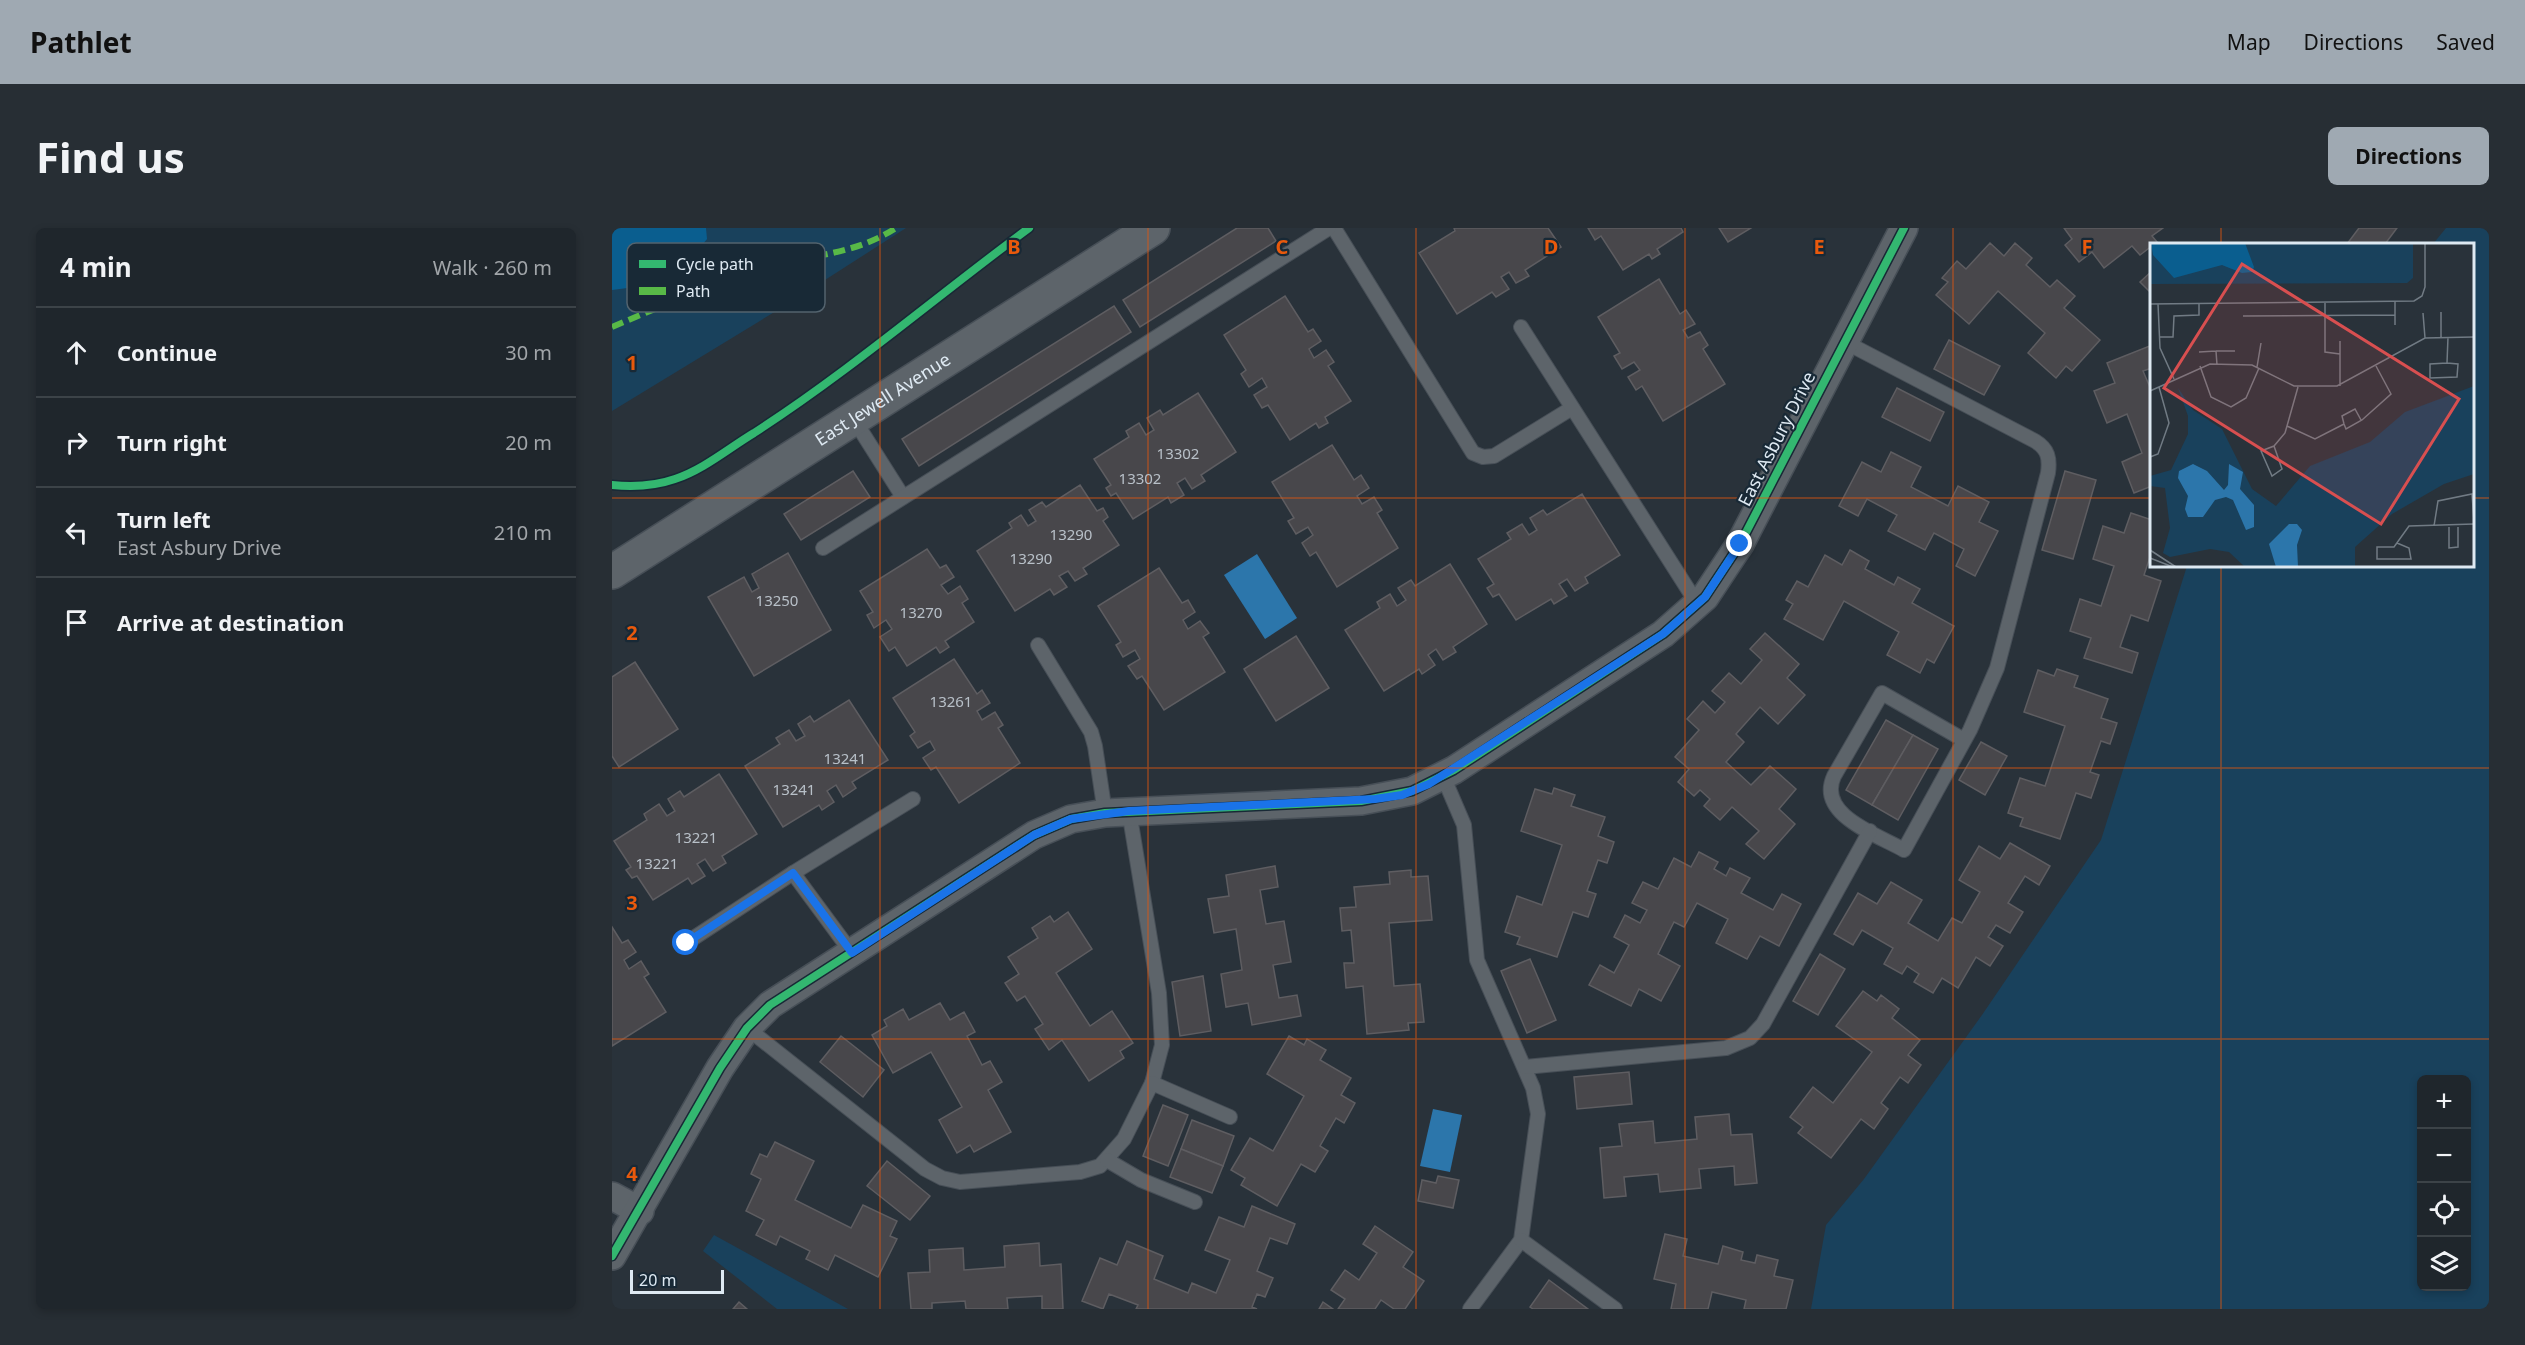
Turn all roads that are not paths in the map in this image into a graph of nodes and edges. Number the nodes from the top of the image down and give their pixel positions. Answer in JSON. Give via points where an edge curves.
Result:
{"nodes":[{"id":1,"x":1153,"y":228,"type":"edge"},
{"id":2,"x":1329,"y":228,"type":"edge"},
{"id":3,"x":1334,"y":228,"type":"edge"},
{"id":4,"x":1904,"y":228,"type":"edge"},
{"id":5,"x":1521,"y":327,"type":"dead end"},
{"id":6,"x":1845,"y":342,"type":"junction"},
{"id":7,"x":1572,"y":408,"type":"junction"},
{"id":8,"x":853,"y":418,"type":"junction"},
{"id":9,"x":903,"y":497,"type":"junction"},
{"id":10,"x":823,"y":548,"type":"dead end"},
{"id":11,"x":612,"y":572,"type":"edge"},
{"id":12,"x":1698,"y":605,"type":"junction"},
{"id":13,"x":1038,"y":645,"type":"dead end"},
{"id":14,"x":1964,"y":740,"type":"junction"},
{"id":15,"x":1443,"y":776,"type":"junction"},
{"id":16,"x":913,"y":799,"type":"dead end"},
{"id":17,"x":1117,"y":812,"type":"junction"},
{"id":18,"x":1870,"y":831,"type":"junction"},
{"id":19,"x":793,"y":873,"type":"junction"},
{"id":20,"x":686,"y":943,"type":"dead end"},
{"id":21,"x":852,"y":953,"type":"junction"},
{"id":22,"x":747,"y":1028,"type":"junction"},
{"id":23,"x":1525,"y":1067,"type":"junction"},
{"id":24,"x":1152,"y":1083,"type":"junction"},
{"id":25,"x":1230,"y":1117,"type":"dead end"},
{"id":26,"x":1107,"y":1160,"type":"junction"},
{"id":27,"x":612,"y":1196,"type":"edge"},
{"id":28,"x":1195,"y":1202,"type":"dead end"},
{"id":29,"x":640,"y":1211,"type":"junction"},
{"id":30,"x":1521,"y":1239,"type":"junction"},
{"id":31,"x":612,"y":1256,"type":"edge"},
{"id":32,"x":1470,"y":1309,"type":"edge"},
{"id":33,"x":1615,"y":1309,"type":"edge"}],
"edges":[{"from":1,"to":8,"type":"street","name":"East Jewell Avenue"},
{"from":2,"to":9,"type":"lane"},
{"from":3,"to":7,"type":"lane","via":[[1473,453],[1494,456]]},
{"from":4,"to":6,"type":"street","name":"East Asbury Drive"},
{"from":5,"to":7,"type":"lane"},
{"from":6,"to":12,"type":"street","name":"East Asbury Drive","via":[[1740,544]]},
{"from":6,"to":14,"type":"lane","via":[[2035,441],[2049,457],[2004,649]]},
{"from":7,"to":12,"type":"lane"},
{"from":8,"to":9,"type":"lane"},
{"from":8,"to":11,"type":"street","name":"East Jewell Avenue"},
{"from":9,"to":10,"type":"lane"},
{"from":12,"to":15,"type":"street","name":"East Asbury Drive","via":[[1628,658]]},
{"from":13,"to":17,"type":"lane","via":[[1091,732]]},
{"from":14,"to":18,"type":"lane","via":[[1904,850]]},
{"from":14,"to":18,"type":"lane","via":[[1882,693],[1834,776],[1830,790],[1841,813]]},
{"from":15,"to":17,"type":"street","name":"East Asbury Drive","via":[[1412,791],[1375,799]]},
{"from":15,"to":23,"type":"lane","via":[[1464,825],[1476,960]]},
{"from":16,"to":19,"type":"lane"},
{"from":17,"to":21,"type":"street","name":"East Asbury Drive","via":[[1071,819],[1034,835]]},
{"from":17,"to":24,"type":"lane","via":[[1159,993],[1162,1045]]},
{"from":18,"to":23,"type":"lane","via":[[1763,1024],[1750,1038],[1726,1048]]},
{"from":19,"to":20,"type":"lane"},
{"from":19,"to":21,"type":"lane"},
{"from":21,"to":22,"type":"street","name":"East Asbury Drive","via":[[788,991]]},
{"from":22,"to":26,"type":"lane","via":[[925,1169],[942,1178],[960,1182],[1080,1172]]},
{"from":22,"to":29,"type":"street","name":"East Asbury Drive","via":[[720,1068]]},
{"from":23,"to":30,"type":"lane","via":[[1536,1095],[1538,1114]]},
{"from":24,"to":25,"type":"lane"},
{"from":24,"to":26,"type":"lane","via":[[1124,1139]]},
{"from":26,"to":28,"type":"lane"},
{"from":27,"to":29,"type":"street"},
{"from":29,"to":31,"type":"street","name":"East Asbury Drive"},
{"from":30,"to":32,"type":"lane"},
{"from":30,"to":33,"type":"lane"}]}
